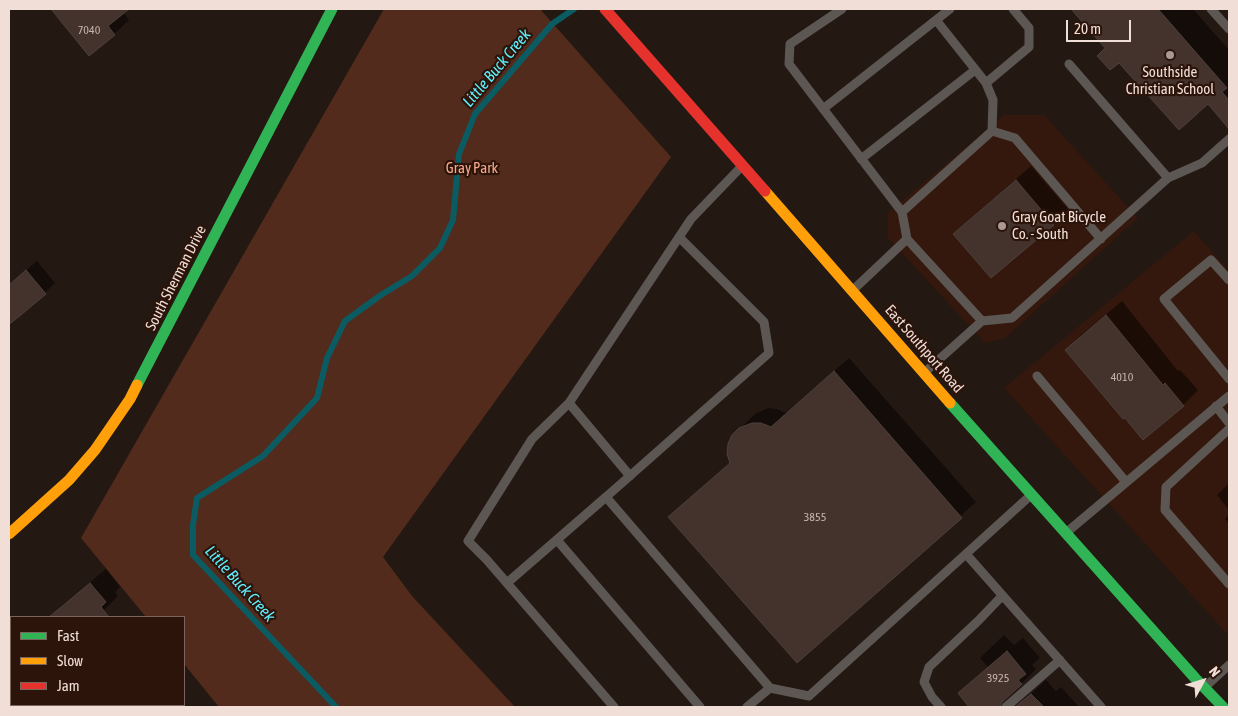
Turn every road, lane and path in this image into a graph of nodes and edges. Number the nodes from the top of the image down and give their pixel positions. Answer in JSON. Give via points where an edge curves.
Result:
{"nodes":[{"id":1,"x":332,"y":9,"type":"edge"},
{"id":2,"x":605,"y":9,"type":"edge"},
{"id":3,"x":842,"y":9,"type":"edge"},
{"id":4,"x":950,"y":9,"type":"edge"},
{"id":5,"x":1013,"y":9,"type":"edge"},
{"id":6,"x":1211,"y":9,"type":"edge"},
{"id":7,"x":936,"y":20,"type":"junction"},
{"id":8,"x":1229,"y":29,"type":"edge"},
{"id":9,"x":1069,"y":64,"type":"dead end"},
{"id":10,"x":975,"y":70,"type":"junction"},
{"id":11,"x":986,"y":83,"type":"junction"},
{"id":12,"x":823,"y":109,"type":"junction"},
{"id":13,"x":992,"y":131,"type":"junction"},
{"id":14,"x":1229,"y":139,"type":"edge"},
{"id":15,"x":861,"y":159,"type":"junction"},
{"id":16,"x":743,"y":166,"type":"junction"},
{"id":17,"x":1168,"y":178,"type":"junction"},
{"id":18,"x":902,"y":212,"type":"junction"},
{"id":19,"x":679,"y":237,"type":"junction"},
{"id":20,"x":907,"y":239,"type":"junction"},
{"id":21,"x":1101,"y":239,"type":"junction"},
{"id":22,"x":1229,"y":280,"type":"edge"},
{"id":23,"x":852,"y":290,"type":"junction"},
{"id":24,"x":982,"y":321,"type":"junction"},
{"id":25,"x":925,"y":372,"type":"junction"},
{"id":26,"x":1037,"y":376,"type":"dead end"},
{"id":27,"x":1229,"y":379,"type":"edge"},
{"id":28,"x":1229,"y":396,"type":"edge"},
{"id":29,"x":569,"y":403,"type":"junction"},
{"id":30,"x":1216,"y":406,"type":"junction"},
{"id":31,"x":1229,"y":423,"type":"edge"},
{"id":32,"x":1229,"y":430,"type":"edge"},
{"id":33,"x":630,"y":476,"type":"junction"},
{"id":34,"x":1126,"y":482,"type":"junction"},
{"id":35,"x":1031,"y":495,"type":"junction"},
{"id":36,"x":606,"y":497,"type":"junction"},
{"id":37,"x":1066,"y":533,"type":"junction"},
{"id":38,"x":9,"y":534,"type":"edge"},
{"id":39,"x":557,"y":540,"type":"junction"},
{"id":40,"x":966,"y":554,"type":"junction"},
{"id":41,"x":507,"y":582,"type":"junction"},
{"id":42,"x":1229,"y":584,"type":"edge"},
{"id":43,"x":1002,"y":596,"type":"junction"},
{"id":44,"x":1060,"y":660,"type":"junction"},
{"id":45,"x":1229,"y":666,"type":"edge"},
{"id":46,"x":770,"y":688,"type":"junction"},
{"id":47,"x":1204,"y":688,"type":"junction"},
{"id":48,"x":614,"y":707,"type":"edge"},
{"id":49,"x":700,"y":707,"type":"edge"},
{"id":50,"x":747,"y":707,"type":"edge"},
{"id":51,"x":941,"y":707,"type":"edge"},
{"id":52,"x":1006,"y":707,"type":"edge"},
{"id":53,"x":1101,"y":707,"type":"edge"},
{"id":54,"x":1223,"y":707,"type":"edge"}],
"edges":[{"from":1,"to":38,"type":"main road","name":"South Sherman Drive","via":[[130,398],[95,450],[69,480]]},
{"from":2,"to":16,"type":"main road","name":"East Southport Road"},
{"from":3,"to":12,"type":"lane","via":[[790,44],[789,64]]},
{"from":4,"to":7,"type":"lane"},
{"from":5,"to":11,"type":"lane","via":[[1029,28],[1029,47]]},
{"from":6,"to":8,"type":"lane"},
{"from":7,"to":10,"type":"lane"},
{"from":7,"to":12,"type":"lane"},
{"from":9,"to":17,"type":"lane"},
{"from":10,"to":11,"type":"lane"},
{"from":10,"to":15,"type":"lane"},
{"from":11,"to":13,"type":"lane","via":[[994,100]]},
{"from":12,"to":15,"type":"lane"},
{"from":13,"to":18,"type":"lane"},
{"from":13,"to":21,"type":"lane","via":[[1015,138]]},
{"from":14,"to":17,"type":"lane","via":[[1202,163]]},
{"from":15,"to":18,"type":"lane"},
{"from":16,"to":19,"type":"lane","via":[[691,219]]},
{"from":16,"to":23,"type":"main road","name":"East Southport Road"},
{"from":17,"to":21,"type":"lane"},
{"from":18,"to":20,"type":"lane"},
{"from":19,"to":29,"type":"lane"},
{"from":19,"to":33,"type":"lane","via":[[764,322],[769,353]]},
{"from":20,"to":23,"type":"lane"},
{"from":20,"to":24,"type":"lane"},
{"from":21,"to":24,"type":"lane","via":[[1012,318]]},
{"from":22,"to":27,"type":"lane","via":[[1211,260],[1164,300]]},
{"from":23,"to":25,"type":"main road","name":"East Southport Road"},
{"from":24,"to":25,"type":"lane"},
{"from":25,"to":35,"type":"main road","name":"East Southport Road"},
{"from":26,"to":34,"type":"lane"},
{"from":28,"to":30,"type":"lane"},
{"from":29,"to":33,"type":"lane"},
{"from":29,"to":41,"type":"lane","via":[[532,438],[468,540]]},
{"from":30,"to":31,"type":"lane"},
{"from":30,"to":34,"type":"lane"},
{"from":32,"to":42,"type":"lane","via":[[1166,487],[1165,510]]},
{"from":33,"to":36,"type":"lane"},
{"from":34,"to":37,"type":"lane"},
{"from":35,"to":37,"type":"main road","name":"East Southport Road"},
{"from":35,"to":40,"type":"lane"},
{"from":36,"to":39,"type":"lane"},
{"from":36,"to":46,"type":"lane"},
{"from":37,"to":47,"type":"main road","name":"East Southport Road"},
{"from":39,"to":41,"type":"lane"},
{"from":39,"to":49,"type":"lane"},
{"from":40,"to":43,"type":"lane"},
{"from":40,"to":46,"type":"lane","via":[[809,696]]},
{"from":41,"to":48,"type":"lane"},
{"from":43,"to":44,"type":"lane"},
{"from":43,"to":51,"type":"lane","via":[[929,667],[924,682]]},
{"from":44,"to":52,"type":"lane"},
{"from":44,"to":53,"type":"lane"},
{"from":45,"to":47,"type":"lane"},
{"from":46,"to":50,"type":"lane"},
{"from":47,"to":54,"type":"main road","name":"East Southport Road"}]}
